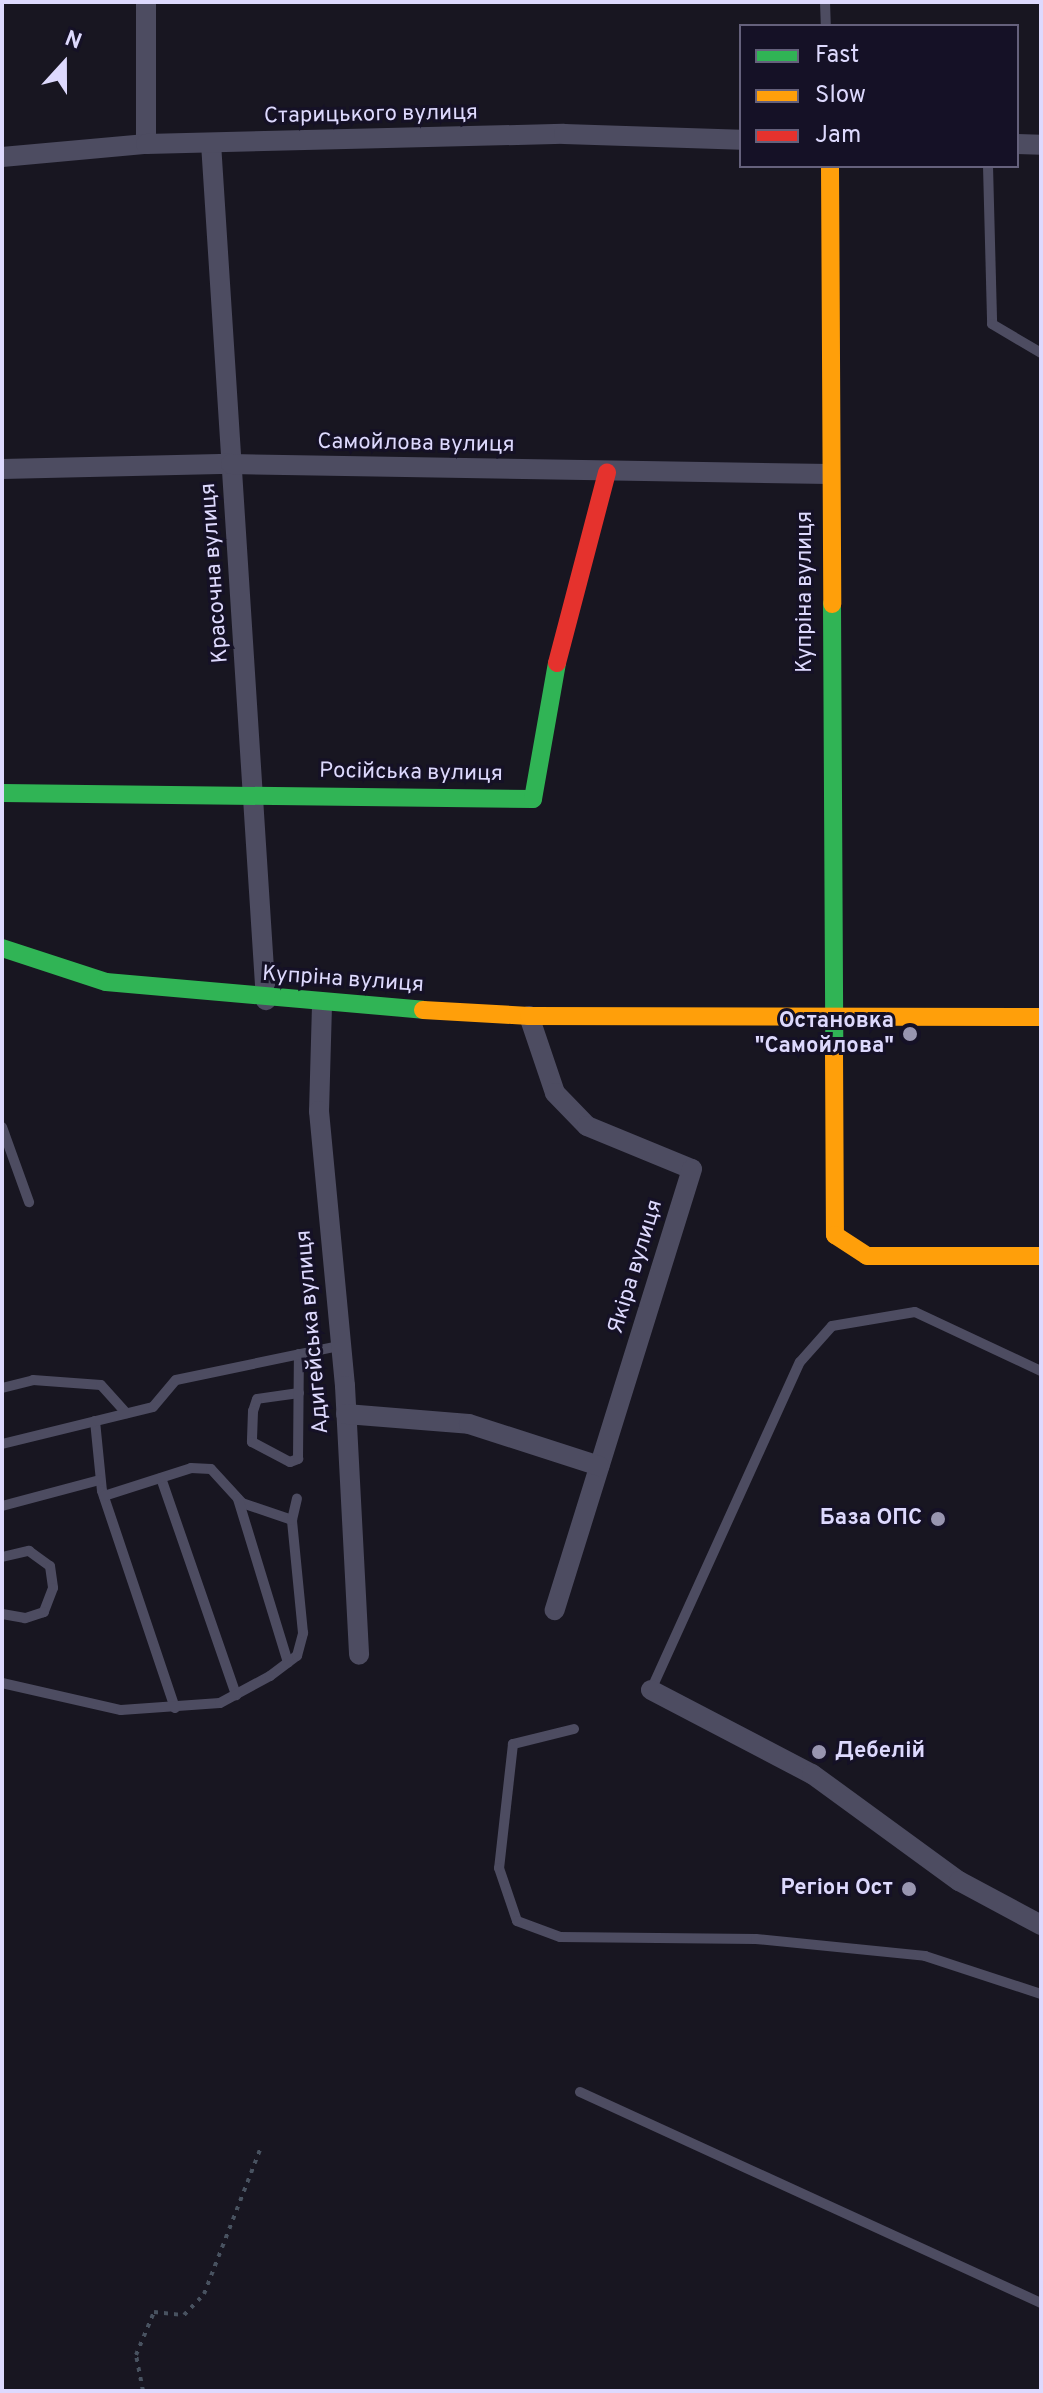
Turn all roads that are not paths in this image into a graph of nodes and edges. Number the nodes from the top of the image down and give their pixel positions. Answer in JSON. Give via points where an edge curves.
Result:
{"nodes":[{"id":1,"x":146,"y":2,"type":"edge"},
{"id":2,"x":825,"y":2,"type":"edge"},
{"id":3,"x":826,"y":24,"type":"edge"},
{"id":4,"x":739,"y":140,"type":"edge"},
{"id":5,"x":211,"y":143,"type":"junction"},
{"id":6,"x":146,"y":144,"type":"junction"},
{"id":7,"x":1019,"y":144,"type":"edge"},
{"id":8,"x":1041,"y":145,"type":"edge"},
{"id":9,"x":2,"y":157,"type":"edge"},
{"id":10,"x":830,"y":168,"type":"edge"},
{"id":11,"x":988,"y":168,"type":"edge"},
{"id":12,"x":1041,"y":353,"type":"edge"},
{"id":13,"x":231,"y":464,"type":"junction"},
{"id":14,"x":2,"y":469,"type":"edge"},
{"id":15,"x":607,"y":472,"type":"junction"},
{"id":16,"x":830,"y":474,"type":"junction"},
{"id":17,"x":2,"y":793,"type":"edge"},
{"id":18,"x":255,"y":795,"type":"junction"},
{"id":19,"x":2,"y":948,"type":"edge"},
{"id":20,"x":266,"y":1000,"type":"junction"},
{"id":21,"x":322,"y":1005,"type":"junction"},
{"id":22,"x":529,"y":1016,"type":"junction"},
{"id":23,"x":1041,"y":1017,"type":"edge"},
{"id":24,"x":831,"y":1018,"type":"junction"},
{"id":25,"x":2,"y":1127,"type":"edge"},
{"id":26,"x":29,"y":1202,"type":"dead end"},
{"id":27,"x":1041,"y":1256,"type":"edge"},
{"id":28,"x":339,"y":1346,"type":"junction"},
{"id":29,"x":299,"y":1354,"type":"junction"},
{"id":30,"x":1041,"y":1371,"type":"edge"},
{"id":31,"x":4,"y":1384,"type":"edge"},
{"id":32,"x":299,"y":1393,"type":"junction"},
{"id":33,"x":126,"y":1413,"type":"junction"},
{"id":34,"x":346,"y":1414,"type":"junction"},
{"id":35,"x":95,"y":1421,"type":"junction"},
{"id":36,"x":2,"y":1444,"type":"edge"},
{"id":37,"x":599,"y":1466,"type":"junction"},
{"id":38,"x":161,"y":1478,"type":"junction"},
{"id":39,"x":100,"y":1480,"type":"junction"},
{"id":40,"x":104,"y":1496,"type":"junction"},
{"id":41,"x":238,"y":1499,"type":"junction"},
{"id":42,"x":297,"y":1499,"type":"dead end"},
{"id":43,"x":2,"y":1506,"type":"edge"},
{"id":44,"x":292,"y":1520,"type":"junction"},
{"id":45,"x":2,"y":1557,"type":"edge"},
{"id":46,"x":555,"y":1610,"type":"dead end"},
{"id":47,"x":2,"y":1614,"type":"edge"},
{"id":48,"x":359,"y":1655,"type":"dead end"},
{"id":49,"x":288,"y":1663,"type":"junction"},
{"id":50,"x":2,"y":1683,"type":"edge"},
{"id":51,"x":651,"y":1690,"type":"joint"},
{"id":52,"x":236,"y":1695,"type":"junction"},
{"id":53,"x":175,"y":1708,"type":"junction"},
{"id":54,"x":574,"y":1729,"type":"dead end"},
{"id":55,"x":1041,"y":1925,"type":"edge"},
{"id":56,"x":1041,"y":1994,"type":"edge"},
{"id":57,"x":580,"y":2092,"type":"dead end"},
{"id":58,"x":1041,"y":2303,"type":"edge"}],
"edges":[{"from":1,"to":6,"type":"street"},
{"from":2,"to":3,"type":"lane"},
{"from":4,"to":5,"type":"street","name":"Старицького вулиця","via":[[564,134]]},
{"from":5,"to":6,"type":"street","name":"Старицького вулиця"},
{"from":5,"to":13,"type":"street","name":"Красочна вулиця"},
{"from":6,"to":9,"type":"street","name":"Старицького вулиця"},
{"from":7,"to":8,"type":"street"},
{"from":10,"to":16,"type":"street","name":"Купріна вулиця"},
{"from":11,"to":12,"type":"lane","via":[[992,324]]},
{"from":13,"to":14,"type":"street","name":"Самойлова вулиця"},
{"from":13,"to":15,"type":"street","name":"Самойлова вулиця"},
{"from":13,"to":18,"type":"street","name":"Красочна вулиця"},
{"from":15,"to":16,"type":"street","name":"Самойлова вулиця"},
{"from":15,"to":18,"type":"street","name":"Російська вулиця","via":[[562,635],[533,799]]},
{"from":16,"to":24,"type":"street","name":"Купріна вулиця"},
{"from":17,"to":18,"type":"street","name":"Російська вулиця"},
{"from":18,"to":20,"type":"street","name":"Красочна вулиця"},
{"from":19,"to":20,"type":"street","name":"Купріна вулиця","via":[[106,982]]},
{"from":20,"to":21,"type":"street","name":"Купріна вулиця"},
{"from":21,"to":22,"type":"street","name":"Купріна вулиця"},
{"from":21,"to":28,"type":"street","name":"Адигейська вулиця","via":[[319,1111]]},
{"from":22,"to":24,"type":"street","name":"Купріна вулиця"},
{"from":22,"to":37,"type":"street","name":"Якіра вулиця","via":[[555,1093],[587,1126],[692,1169]]},
{"from":23,"to":24,"type":"street","name":"Купріна вулиця"},
{"from":24,"to":27,"type":"street","name":"Купріна вулиця","via":[[835,1235],[867,1256]]},
{"from":25,"to":26,"type":"lane"},
{"from":28,"to":29,"type":"lane"},
{"from":28,"to":34,"type":"street","name":"Адигейська вулиця"},
{"from":29,"to":32,"type":"lane"},
{"from":29,"to":33,"type":"lane","via":[[176,1380],[153,1407]]},
{"from":30,"to":51,"type":"lane","via":[[915,1312],[832,1326],[800,1362]]},
{"from":31,"to":33,"type":"lane","via":[[33,1380],[101,1385]]},
{"from":32,"to":32,"type":"lane","via":[[298,1459],[290,1462],[252,1442],[253,1411],[257,1399]]},
{"from":33,"to":35,"type":"lane"},
{"from":34,"to":37,"type":"street","via":[[469,1424]]},
{"from":34,"to":48,"type":"street","name":"Адигейська вулиця"},
{"from":35,"to":36,"type":"lane"},
{"from":35,"to":39,"type":"lane"},
{"from":37,"to":46,"type":"street","name":"Якіра вулиця"},
{"from":38,"to":40,"type":"lane"},
{"from":38,"to":41,"type":"lane","via":[[191,1468],[211,1469]]},
{"from":38,"to":52,"type":"lane"},
{"from":39,"to":40,"type":"lane"},
{"from":39,"to":43,"type":"lane"},
{"from":40,"to":53,"type":"lane"},
{"from":41,"to":44,"type":"lane"},
{"from":41,"to":49,"type":"lane"},
{"from":42,"to":44,"type":"lane"},
{"from":44,"to":49,"type":"lane","via":[[303,1633],[297,1656]]},
{"from":45,"to":47,"type":"lane","via":[[29,1551],[50,1566],[53,1588],[44,1612],[25,1618]]},
{"from":49,"to":52,"type":"lane"},
{"from":50,"to":53,"type":"lane","via":[[121,1710]]},
{"from":51,"to":55,"type":"street","via":[[812,1774],[959,1881]]},
{"from":52,"to":53,"type":"lane","via":[[220,1703]]},
{"from":54,"to":56,"type":"lane","via":[[513,1744],[499,1868],[517,1921],[560,1937],[756,1939],[925,1956]]},
{"from":57,"to":58,"type":"lane"}]}
